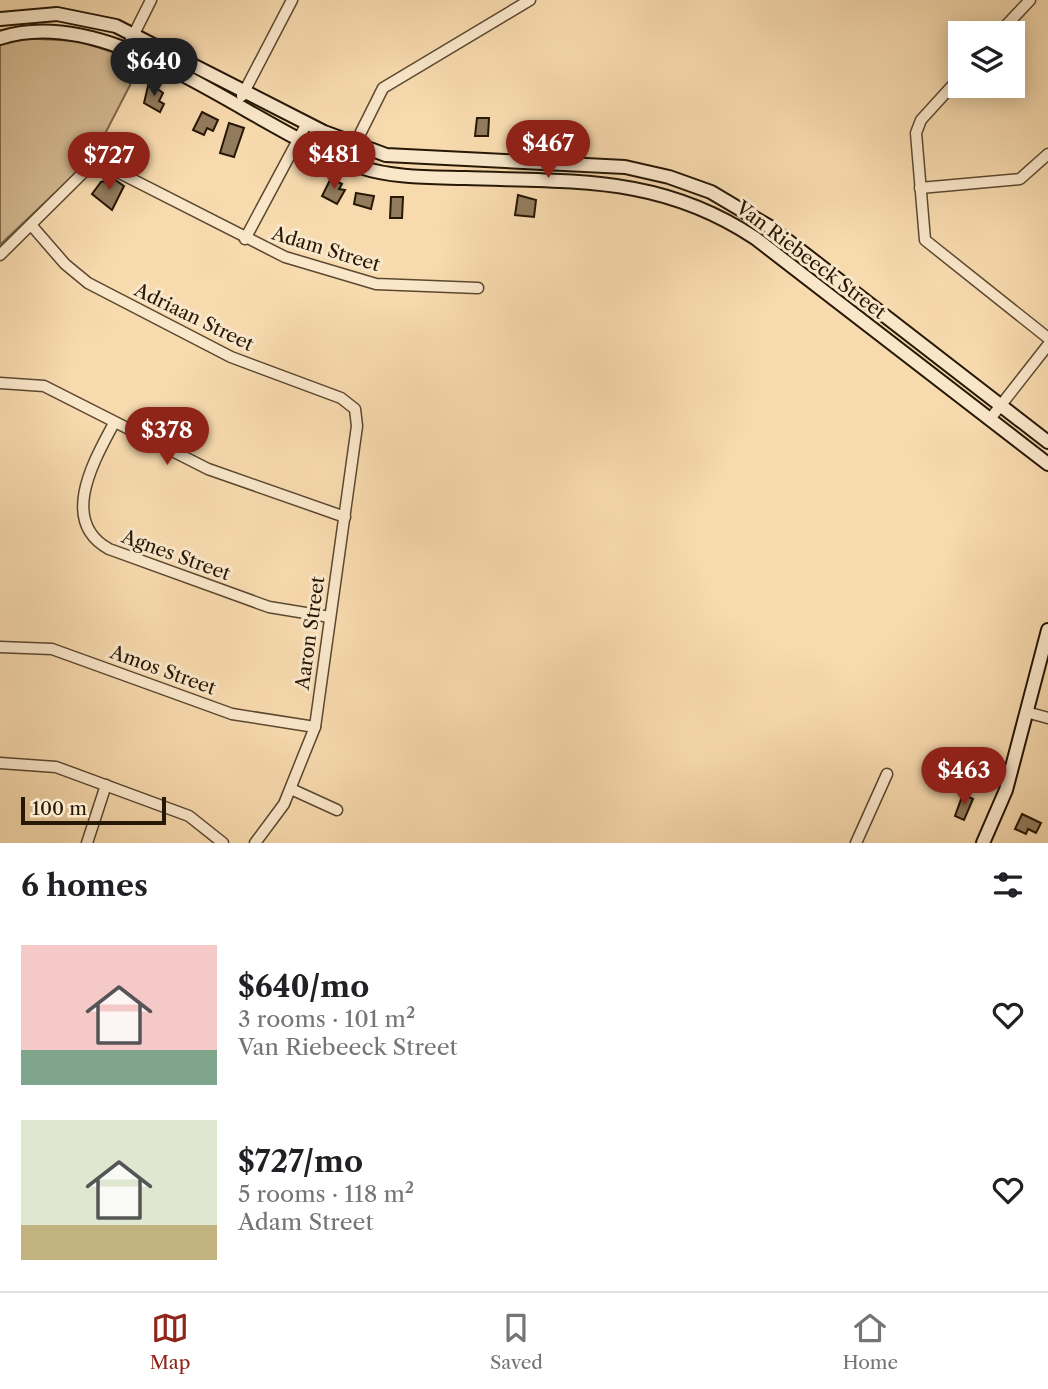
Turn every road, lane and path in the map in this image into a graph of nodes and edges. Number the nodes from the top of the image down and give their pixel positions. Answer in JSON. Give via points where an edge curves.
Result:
{"nodes":[{"id":1,"x":151,"y":0,"type":"edge"},
{"id":2,"x":292,"y":0,"type":"edge"},
{"id":3,"x":530,"y":0,"type":"edge"},
{"id":4,"x":1030,"y":0,"type":"edge"},
{"id":5,"x":0,"y":19,"type":"edge"},
{"id":6,"x":1010,"y":21,"type":"edge"},
{"id":7,"x":134,"y":33,"type":"junction"},
{"id":8,"x":0,"y":38,"type":"edge"},
{"id":9,"x":127,"y":48,"type":"junction"},
{"id":10,"x":245,"y":90,"type":"junction"},
{"id":11,"x":948,"y":91,"type":"edge"},
{"id":12,"x":237,"y":106,"type":"junction"},
{"id":13,"x":307,"y":123,"type":"junction"},
{"id":14,"x":299,"y":139,"type":"junction"},
{"id":15,"x":354,"y":145,"type":"junction"},
{"id":16,"x":1048,"y":154,"type":"edge"},
{"id":17,"x":346,"y":162,"type":"junction"},
{"id":18,"x":920,"y":188,"type":"junction"},
{"id":19,"x":711,"y":192,"type":"junction"},
{"id":20,"x":705,"y":208,"type":"junction"},
{"id":21,"x":32,"y":226,"type":"junction"},
{"id":22,"x":245,"y":239,"type":"junction"},
{"id":23,"x":0,"y":255,"type":"edge"},
{"id":24,"x":478,"y":288,"type":"dead end"},
{"id":25,"x":1048,"y":338,"type":"edge"},
{"id":26,"x":1048,"y":345,"type":"edge"},
{"id":27,"x":0,"y":383,"type":"edge"},
{"id":28,"x":1000,"y":405,"type":"junction"},
{"id":29,"x":356,"y":413,"type":"joint"},
{"id":30,"x":990,"y":419,"type":"junction"},
{"id":31,"x":114,"y":423,"type":"junction"},
{"id":32,"x":1048,"y":442,"type":"edge"},
{"id":33,"x":1048,"y":464,"type":"edge"},
{"id":34,"x":345,"y":517,"type":"junction"},
{"id":35,"x":330,"y":617,"type":"junction"},
{"id":36,"x":1048,"y":630,"type":"edge"},
{"id":37,"x":0,"y":647,"type":"edge"},
{"id":38,"x":1026,"y":712,"type":"junction"},
{"id":39,"x":1048,"y":718,"type":"edge"},
{"id":40,"x":315,"y":727,"type":"junction"},
{"id":41,"x":0,"y":763,"type":"edge"},
{"id":42,"x":887,"y":774,"type":"dead end"},
{"id":43,"x":106,"y":785,"type":"junction"},
{"id":44,"x":291,"y":789,"type":"junction"},
{"id":45,"x":337,"y":810,"type":"dead end"},
{"id":46,"x":87,"y":843,"type":"edge"},
{"id":47,"x":223,"y":843,"type":"edge"},
{"id":48,"x":255,"y":843,"type":"edge"},
{"id":49,"x":856,"y":843,"type":"edge"},
{"id":50,"x":983,"y":843,"type":"edge"}],
"edges":[{"from":1,"to":7,"type":"street"},
{"from":2,"to":10,"type":"street"},
{"from":3,"to":15,"type":"street","via":[[389,83]]},
{"from":4,"to":6,"type":"street"},
{"from":5,"to":7,"type":"street","name":"Van Riebeeck Street","via":[[34,14],[72,16]]},
{"from":7,"to":9,"type":"street"},
{"from":7,"to":10,"type":"street","name":"Van Riebeeck Street"},
{"from":8,"to":9,"type":"street","name":"Van Riebeeck Street","via":[[34,31],[68,32]]},
{"from":9,"to":12,"type":"street","name":"Van Riebeeck Street"},
{"from":10,"to":12,"type":"street"},
{"from":10,"to":13,"type":"street","name":"Van Riebeeck Street"},
{"from":11,"to":18,"type":"street","via":[[917,128]]},
{"from":12,"to":14,"type":"street","name":"Van Riebeeck Street"},
{"from":13,"to":14,"type":"street"},
{"from":13,"to":15,"type":"street","name":"Van Riebeeck Street"},
{"from":14,"to":17,"type":"street","name":"Van Riebeeck Street"},
{"from":14,"to":22,"type":"street"},
{"from":15,"to":17,"type":"street"},
{"from":15,"to":19,"type":"street","name":"Van Riebeeck Street","via":[[403,157],[625,167]]},
{"from":16,"to":18,"type":"street","via":[[1020,179]]},
{"from":17,"to":20,"type":"street","name":"Van Riebeeck Street","via":[[430,177],[622,185]]},
{"from":18,"to":25,"type":"street","via":[[927,243]]},
{"from":19,"to":20,"type":"street"},
{"from":19,"to":28,"type":"street","name":"Van Riebeeck Street","via":[[770,227]]},
{"from":20,"to":30,"type":"street","name":"Van Riebeeck Street","via":[[755,238]]},
{"from":21,"to":22,"type":"street","name":"Adam Street","via":[[90,166],[100,163]]},
{"from":21,"to":23,"type":"street"},
{"from":21,"to":29,"type":"street","name":"Adriaan Street","via":[[88,283],[231,357],[341,398]]},
{"from":22,"to":24,"type":"street","name":"Adam Street","via":[[285,257],[376,284]]},
{"from":26,"to":28,"type":"street"},
{"from":27,"to":31,"type":"street","via":[[44,386]]},
{"from":28,"to":30,"type":"street"},
{"from":28,"to":32,"type":"street","name":"Van Riebeeck Street"},
{"from":29,"to":34,"type":"street","name":"Aaron Street"},
{"from":30,"to":33,"type":"street","name":"Van Riebeeck Street"},
{"from":31,"to":34,"type":"street","via":[[208,469]]},
{"from":31,"to":35,"type":"street","name":"Agnes Street","via":[[85,482],[86,522],[96,541],[258,603]]},
{"from":34,"to":35,"type":"street","name":"Aaron Street"},
{"from":35,"to":40,"type":"street","name":"Aaron Street"},
{"from":36,"to":38,"type":"street"},
{"from":37,"to":40,"type":"street","name":"Amos Street","via":[[52,649],[232,714]]},
{"from":38,"to":39,"type":"street"},
{"from":38,"to":50,"type":"street","via":[[1006,790]]},
{"from":40,"to":44,"type":"street","name":"Aaron Street"},
{"from":41,"to":43,"type":"street","via":[[50,765]]},
{"from":42,"to":49,"type":"street"},
{"from":43,"to":46,"type":"street"},
{"from":43,"to":47,"type":"street","via":[[189,816]]},
{"from":44,"to":45,"type":"street"},
{"from":44,"to":48,"type":"street","name":"Aaron Street","via":[[272,824]]}]}
